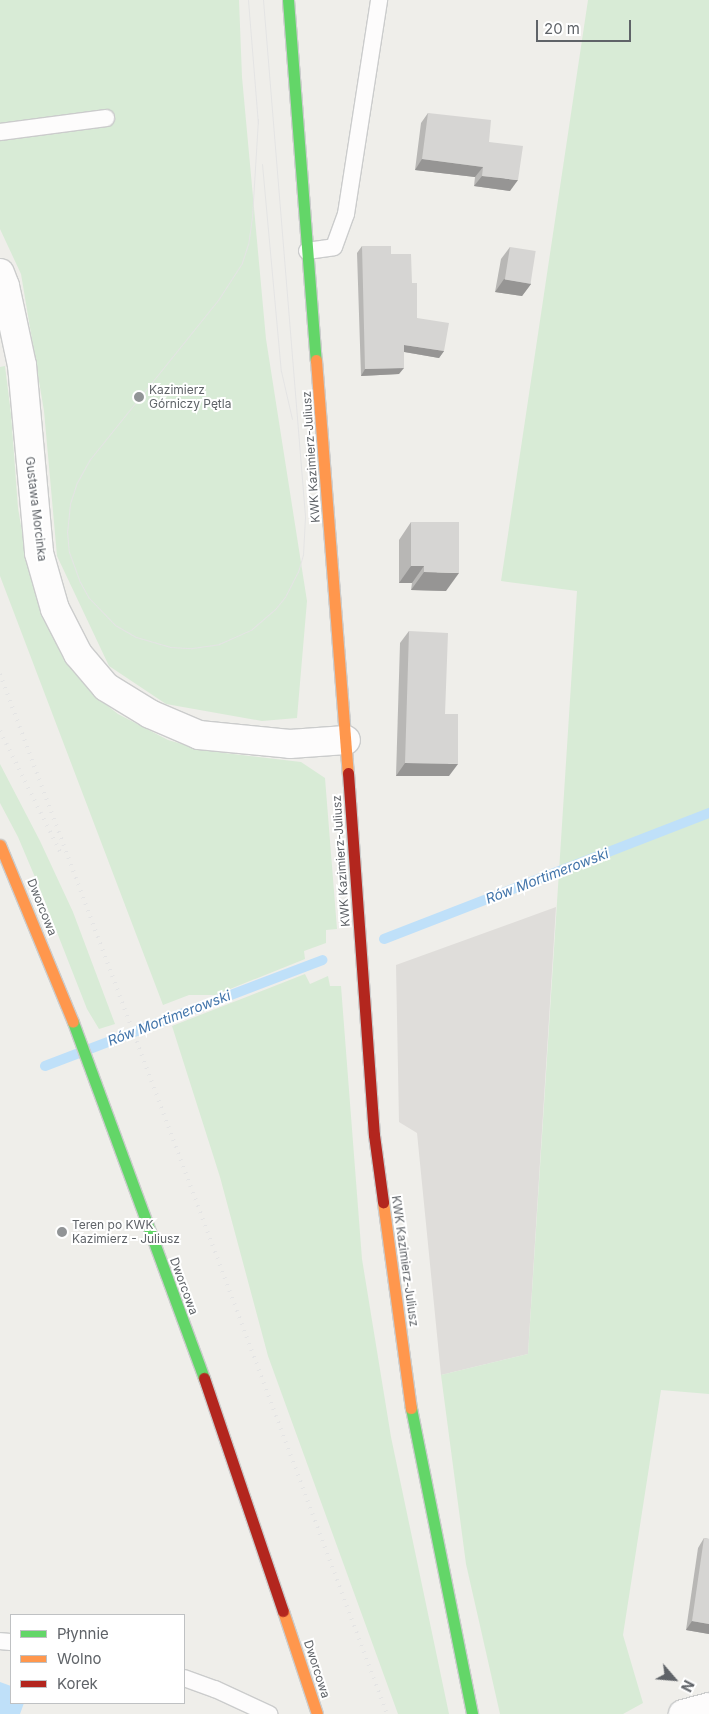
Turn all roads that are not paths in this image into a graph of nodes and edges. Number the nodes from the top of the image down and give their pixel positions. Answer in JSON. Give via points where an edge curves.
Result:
{"nodes":[{"id":1,"x":288,"y":0,"type":"edge"},
{"id":2,"x":379,"y":0,"type":"edge"},
{"id":3,"x":106,"y":118,"type":"dead end"},
{"id":4,"x":0,"y":132,"type":"edge"},
{"id":5,"x":308,"y":251,"type":"junction"},
{"id":6,"x":0,"y":273,"type":"edge"},
{"id":7,"x":346,"y":740,"type":"junction"},
{"id":8,"x":0,"y":845,"type":"edge"},
{"id":9,"x":185,"y":1678,"type":"edge"},
{"id":10,"x":709,"y":1707,"type":"edge"},
{"id":11,"x":268,"y":1714,"type":"edge"},
{"id":12,"x":317,"y":1714,"type":"edge"},
{"id":13,"x":472,"y":1714,"type":"edge"},
{"id":14,"x":683,"y":1714,"type":"edge"}],
"edges":[{"from":1,"to":5,"type":"street","name":"KWK Kazimierz-Juliusz"},
{"from":2,"to":5,"type":"lane","via":[[346,214],[334,246]]},
{"from":3,"to":4,"type":"lane"},
{"from":5,"to":7,"type":"street","name":"KWK Kazimierz-Juliusz"},
{"from":6,"to":7,"type":"street","name":"Gustawa Morcinka","via":[[22,365],[39,553],[55,609],[78,654],[106,687],[150,714],[199,735],[290,744]]},
{"from":7,"to":13,"type":"street","name":"KWK Kazimierz-Juliusz","via":[[374,1135],[412,1412]]},
{"from":8,"to":12,"type":"street","name":"Dworcowa","via":[[74,1025],[228,1445]]},
{"from":9,"to":11,"type":"lane"},
{"from":10,"to":14,"type":"street"}]}
